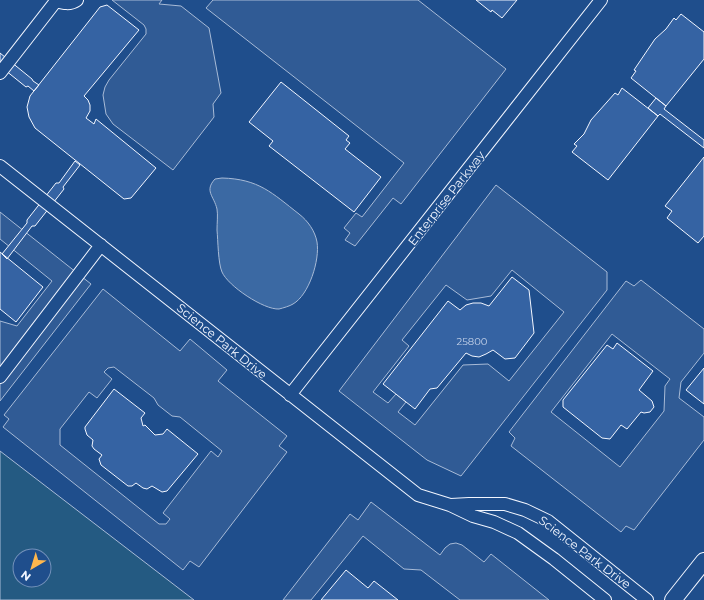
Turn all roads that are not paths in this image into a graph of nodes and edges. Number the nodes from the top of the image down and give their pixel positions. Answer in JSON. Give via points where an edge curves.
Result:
{"nodes":[{"id":1,"x":56,"y":0,"type":"edge"},
{"id":2,"x":76,"y":0,"type":"edge"},
{"id":3,"x":601,"y":0,"type":"edge"},
{"id":4,"x":0,"y":73,"type":"edge"},
{"id":5,"x":0,"y":166,"type":"edge"},
{"id":6,"x":101,"y":245,"type":"junction"},
{"id":7,"x":0,"y":377,"type":"edge"},
{"id":8,"x":290,"y":395,"type":"junction"},
{"id":9,"x":450,"y":505,"type":"junction"},
{"id":10,"x":704,"y":561,"type":"edge"},
{"id":11,"x":605,"y":600,"type":"edge"},
{"id":12,"x":647,"y":600,"type":"edge"},
{"id":13,"x":673,"y":600,"type":"edge"}],
"edges":[{"from":1,"to":2,"type":"street","via":[[65,3]]},
{"from":1,"to":4,"type":"street"},
{"from":3,"to":8,"type":"street","name":"Enterprise Parkway"},
{"from":5,"to":6,"type":"street","name":"Science Park Drive"},
{"from":6,"to":7,"type":"street"},
{"from":6,"to":8,"type":"street","name":"Science Park Drive"},
{"from":8,"to":9,"type":"street","name":"Science Park Drive","via":[[418,495]]},
{"from":9,"to":11,"type":"street","name":"Science Park Drive","via":[[518,534]]},
{"from":9,"to":12,"type":"street","name":"Science Park Drive","via":[[505,504],[548,521]]},
{"from":10,"to":13,"type":"main road"}]}
